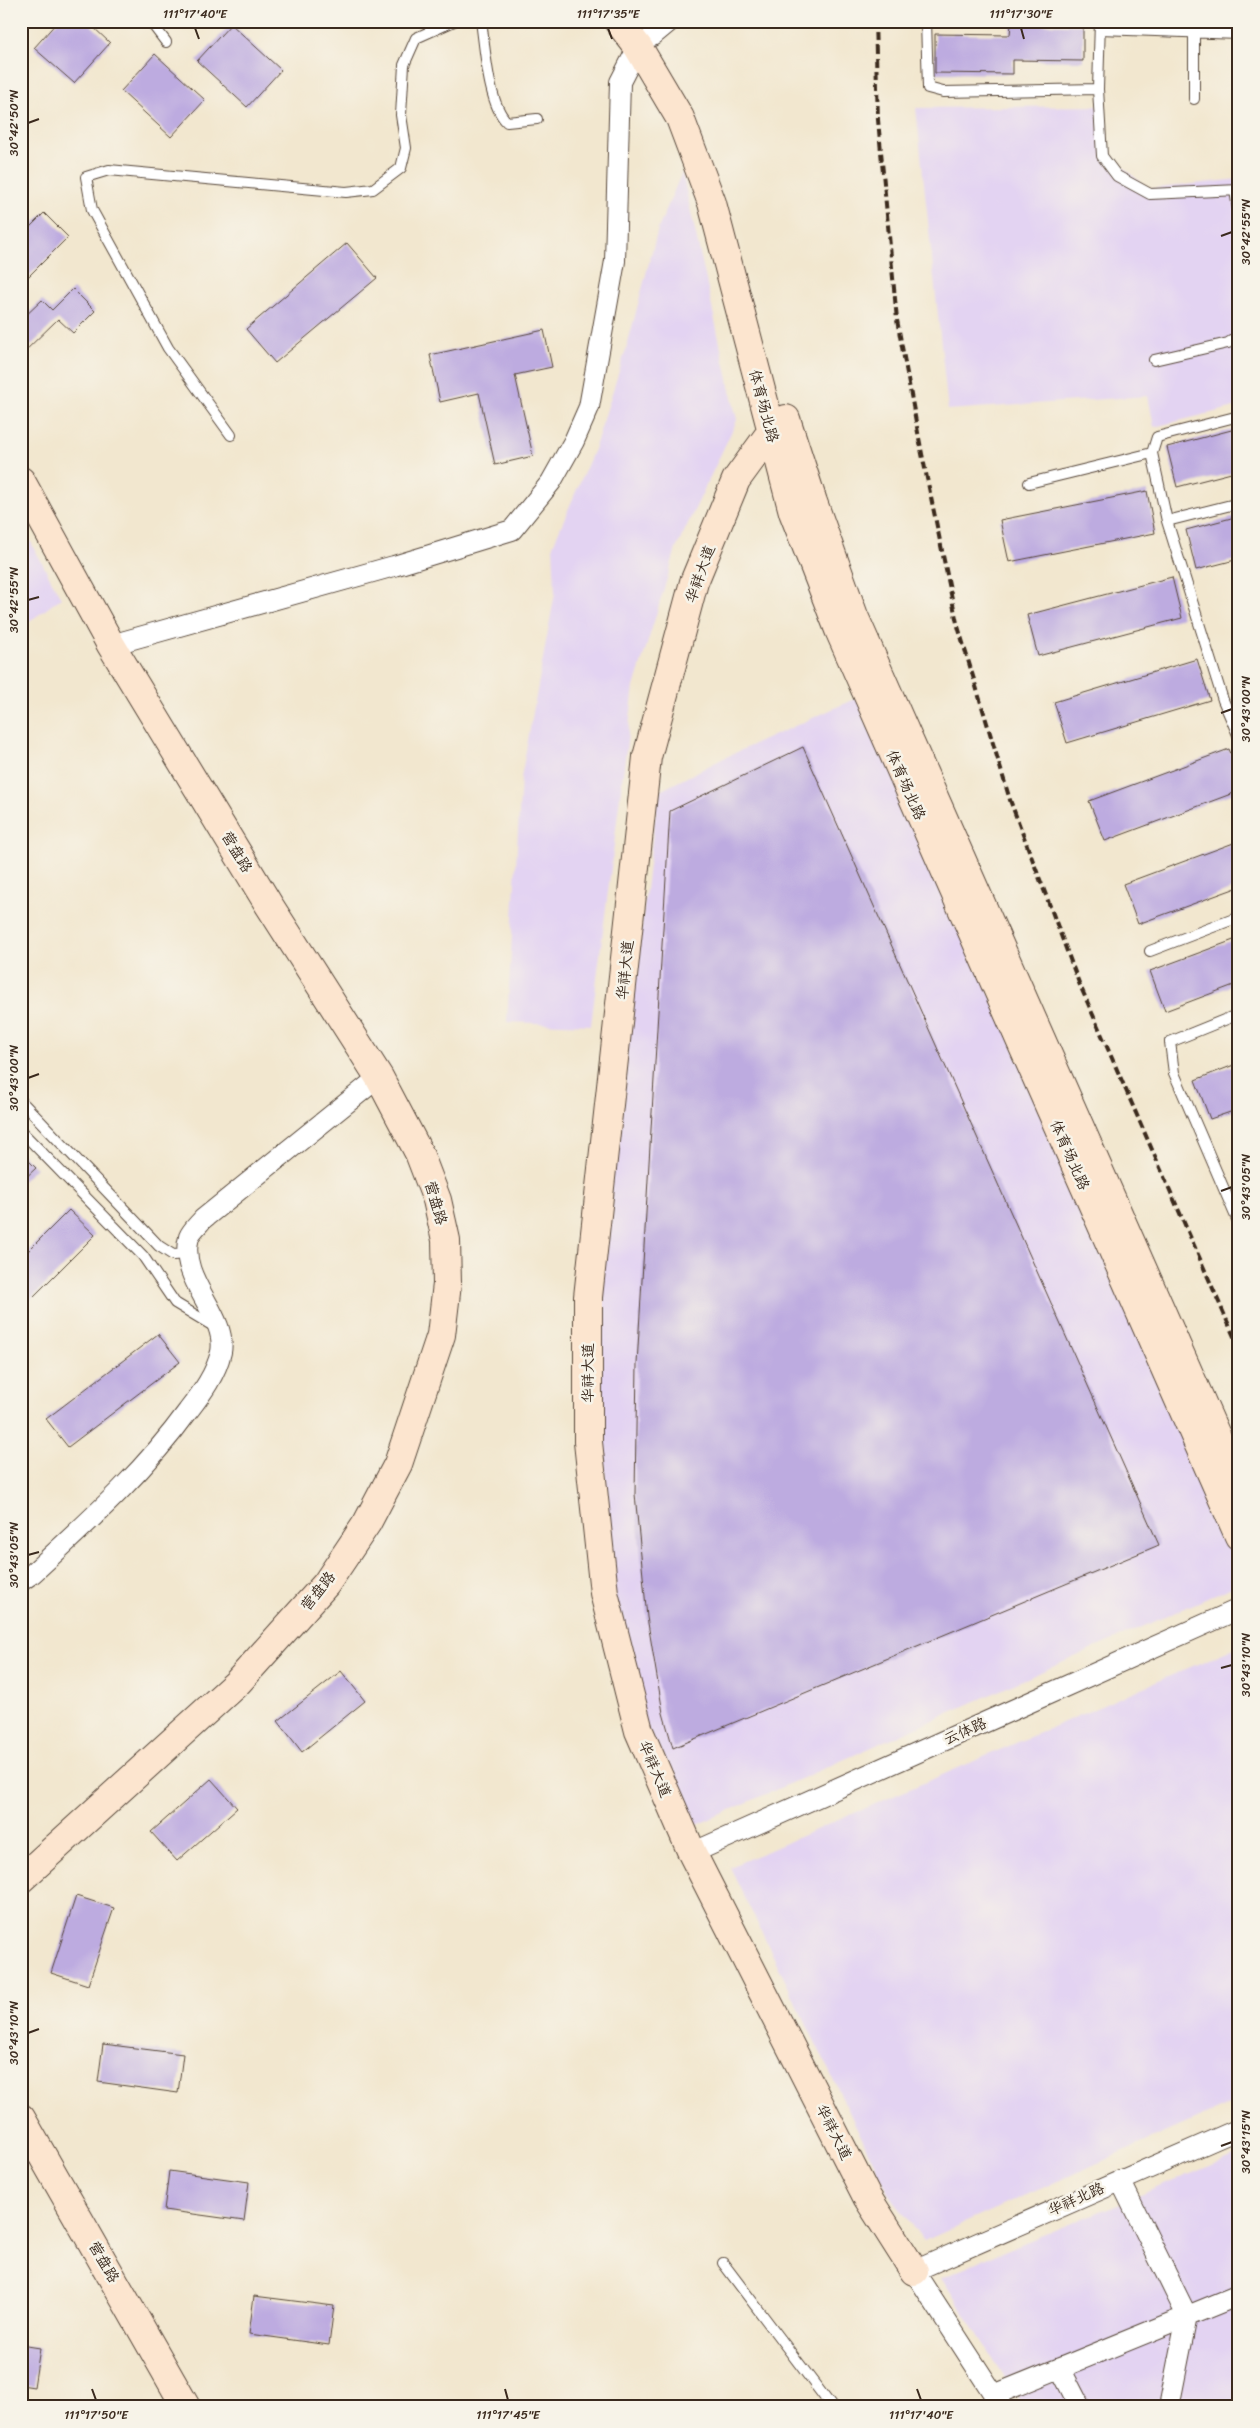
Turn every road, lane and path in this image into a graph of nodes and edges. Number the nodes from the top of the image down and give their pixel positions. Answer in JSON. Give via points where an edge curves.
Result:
{"nodes":[{"id":1,"x":150,"y":21,"type":"edge"},
{"id":2,"x":454,"y":21,"type":"edge"},
{"id":3,"x":480,"y":21,"type":"edge"},
{"id":4,"x":618,"y":21,"type":"edge"},
{"id":5,"x":926,"y":21,"type":"edge"},
{"id":6,"x":1100,"y":25,"type":"edge"},
{"id":7,"x":650,"y":31,"type":"edge"},
{"id":8,"x":1194,"y":33,"type":"junction"},
{"id":9,"x":1239,"y":34,"type":"edge"},
{"id":10,"x":166,"y":42,"type":"dead end"},
{"id":11,"x":1098,"y":89,"type":"junction"},
{"id":12,"x":1194,"y":98,"type":"dead end"},
{"id":13,"x":537,"y":118,"type":"dead end"},
{"id":14,"x":1237,"y":190,"type":"edge"},
{"id":15,"x":1239,"y":216,"type":"edge"},
{"id":16,"x":1239,"y":336,"type":"edge"},
{"id":17,"x":1154,"y":360,"type":"dead end"},
{"id":18,"x":1239,"y":416,"type":"edge"},
{"id":19,"x":771,"y":432,"type":"junction"},
{"id":20,"x":231,"y":435,"type":"dead end"},
{"id":21,"x":1152,"y":453,"type":"junction"},
{"id":22,"x":21,"y":481,"type":"edge"},
{"id":23,"x":1029,"y":482,"type":"dead end"},
{"id":24,"x":1239,"y":503,"type":"edge"},
{"id":25,"x":1166,"y":521,"type":"junction"},
{"id":26,"x":111,"y":645,"type":"junction"},
{"id":27,"x":1239,"y":737,"type":"edge"},
{"id":28,"x":1239,"y":917,"type":"edge"},
{"id":29,"x":1150,"y":951,"type":"dead end"},
{"id":30,"x":1239,"y":1014,"type":"edge"},
{"id":31,"x":379,"y":1077,"type":"junction"},
{"id":32,"x":21,"y":1101,"type":"edge"},
{"id":33,"x":21,"y":1131,"type":"edge"},
{"id":34,"x":1239,"y":1224,"type":"edge"},
{"id":35,"x":188,"y":1254,"type":"junction"},
{"id":36,"x":221,"y":1330,"type":"junction"},
{"id":37,"x":1239,"y":1487,"type":"edge"},
{"id":38,"x":1239,"y":1536,"type":"edge"},
{"id":39,"x":21,"y":1581,"type":"edge"},
{"id":40,"x":1239,"y":1609,"type":"edge"},
{"id":41,"x":692,"y":1853,"type":"junction"},
{"id":42,"x":21,"y":1879,"type":"edge"},
{"id":43,"x":21,"y":2118,"type":"edge"},
{"id":44,"x":1239,"y":2128,"type":"edge"},
{"id":45,"x":1120,"y":2180,"type":"junction"},
{"id":46,"x":723,"y":2263,"type":"dead end"},
{"id":47,"x":914,"y":2271,"type":"junction"},
{"id":48,"x":1239,"y":2294,"type":"edge"},
{"id":49,"x":1187,"y":2316,"type":"junction"},
{"id":50,"x":1060,"y":2368,"type":"junction"},
{"id":51,"x":998,"y":2401,"type":"edge"},
{"id":52,"x":186,"y":2407,"type":"edge"},
{"id":53,"x":832,"y":2407,"type":"edge"},
{"id":54,"x":1080,"y":2407,"type":"edge"},
{"id":55,"x":1170,"y":2407,"type":"edge"}],
"edges":[{"from":1,"to":10,"type":"lane"},
{"from":2,"to":20,"type":"lane","via":[[416,38],[404,66],[400,115],[406,148],[401,168],[373,189],[346,192],[109,170],[86,177],[92,210],[168,348]]},
{"from":3,"to":13,"type":"lane","via":[[500,116],[507,122]]},
{"from":4,"to":7,"type":"street","name":"体育场北路"},
{"from":5,"to":11,"type":"lane","via":[[928,88],[943,92]]},
{"from":6,"to":8,"type":"lane"},
{"from":6,"to":11,"type":"lane"},
{"from":7,"to":19,"type":"street","name":"体育场北路","via":[[712,203]]},
{"from":7,"to":26,"type":"street","via":[[620,82],[615,261],[589,407],[551,482],[512,530]]},
{"from":7,"to":37,"type":"street","name":"体育场北路","via":[[694,108],[725,190],[787,424],[854,616]]},
{"from":8,"to":9,"type":"lane"},
{"from":8,"to":12,"type":"lane"},
{"from":11,"to":14,"type":"lane","via":[[1102,156],[1117,176],[1150,194]]},
{"from":14,"to":15,"type":"lane"},
{"from":16,"to":17,"type":"lane","via":[[1228,342]]},
{"from":18,"to":21,"type":"lane","via":[[1158,437]]},
{"from":19,"to":38,"type":"street","name":"体育场北路","via":[[793,512],[866,695]]},
{"from":19,"to":41,"type":"street","name":"华祥大道","via":[[736,480],[694,582],[647,757],[588,1297],[588,1442],[604,1593],[639,1731]]},
{"from":21,"to":23,"type":"lane"},
{"from":21,"to":25,"type":"lane"},
{"from":22,"to":26,"type":"street","name":"营盘路"},
{"from":24,"to":25,"type":"lane"},
{"from":25,"to":27,"type":"lane"},
{"from":26,"to":31,"type":"street","name":"营盘路","via":[[269,905]]},
{"from":28,"to":29,"type":"lane"},
{"from":30,"to":34,"type":"lane","via":[[1170,1042],[1174,1073]]},
{"from":31,"to":35,"type":"street","via":[[203,1219],[190,1236]]},
{"from":31,"to":42,"type":"street","name":"营盘路","via":[[419,1152],[437,1200],[446,1240],[447,1284],[441,1335],[398,1464],[367,1523],[326,1584],[238,1682]]},
{"from":32,"to":35,"type":"lane","via":[[160,1246],[173,1255]]},
{"from":33,"to":36,"type":"lane","via":[[143,1256],[175,1303]]},
{"from":35,"to":36,"type":"street","via":[[203,1299]]},
{"from":36,"to":39,"type":"street","via":[[221,1351],[209,1383],[168,1439],[101,1510]]},
{"from":40,"to":41,"type":"street","name":"云体路"},
{"from":41,"to":47,"type":"street","name":"华祥大道","via":[[867,2197]]},
{"from":43,"to":52,"type":"street","name":"营盘路"},
{"from":44,"to":45,"type":"street","name":"华祥北路"},
{"from":45,"to":47,"type":"street","name":"华祥北路"},
{"from":45,"to":49,"type":"street"},
{"from":46,"to":53,"type":"lane"},
{"from":47,"to":51,"type":"street"},
{"from":48,"to":49,"type":"street"},
{"from":49,"to":50,"type":"street"},
{"from":49,"to":55,"type":"street"},
{"from":50,"to":51,"type":"street"},
{"from":50,"to":54,"type":"street"}]}
